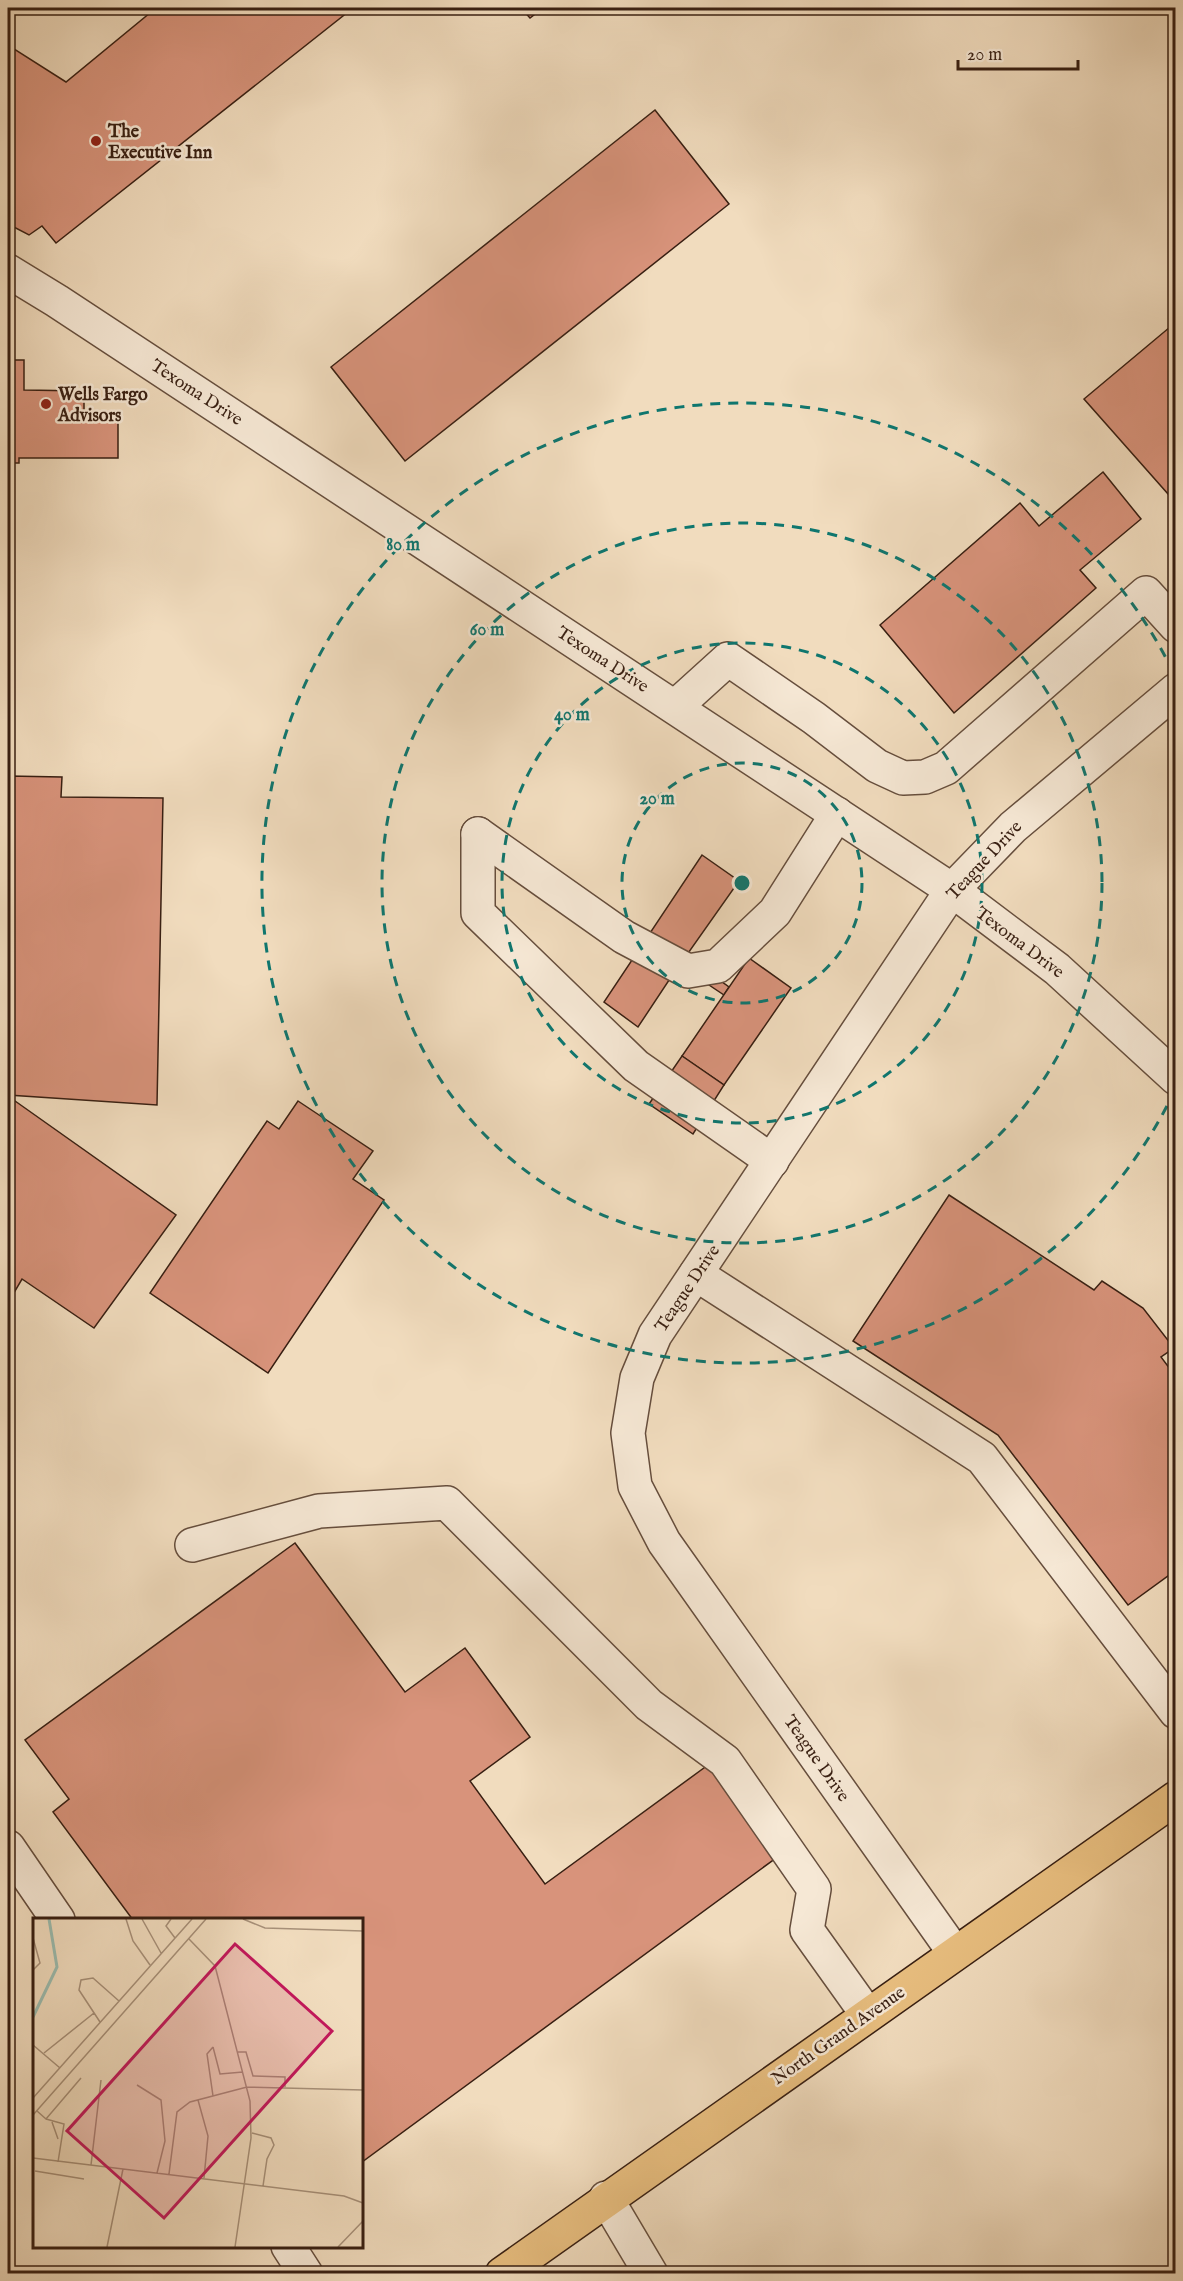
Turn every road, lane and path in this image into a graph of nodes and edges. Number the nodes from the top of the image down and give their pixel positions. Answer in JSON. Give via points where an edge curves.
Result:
{"nodes":[{"id":1,"x":8,"y":271,"type":"edge"},
{"id":2,"x":1176,"y":626,"type":"edge"},
{"id":3,"x":1176,"y":690,"type":"edge"},
{"id":4,"x":675,"y":707,"type":"junction"},
{"id":5,"x":837,"y":814,"type":"junction"},
{"id":6,"x":952,"y":890,"type":"junction"},
{"id":7,"x":1176,"y":1078,"type":"edge"},
{"id":8,"x":772,"y":1161,"type":"junction"},
{"id":9,"x":696,"y":1274,"type":"junction"},
{"id":10,"x":192,"y":1545,"type":"dead end"},
{"id":11,"x":1176,"y":1712,"type":"edge"},
{"id":12,"x":1176,"y":1798,"type":"edge"},
{"id":13,"x":8,"y":1847,"type":"edge"},
{"id":14,"x":57,"y":1918,"type":"edge"},
{"id":15,"x":954,"y":1952,"type":"junction"},
{"id":16,"x":867,"y":2014,"type":"junction"},
{"id":17,"x":606,"y":2199,"type":"junction"},
{"id":18,"x":289,"y":2248,"type":"edge"},
{"id":19,"x":306,"y":2274,"type":"edge"},
{"id":20,"x":502,"y":2274,"type":"edge"},
{"id":21,"x":651,"y":2274,"type":"edge"}],
"edges":[{"from":1,"to":4,"type":"street","name":"Texoma Drive"},
{"from":2,"to":4,"type":"street","via":[[1146,593],[946,768],[925,777],[903,778],[877,766],[728,659]]},
{"from":3,"to":6,"type":"street","name":"Teague Drive","via":[[1014,827]]},
{"from":4,"to":5,"type":"street","name":"Texoma Drive"},
{"from":5,"to":6,"type":"street","name":"Texoma Drive"},
{"from":5,"to":8,"type":"street","via":[[775,912],[718,966],[688,971],[624,937],[478,834],[478,913],[636,1066]]},
{"from":6,"to":7,"type":"street","name":"Texoma Drive","via":[[1057,969]]},
{"from":6,"to":8,"type":"street","name":"Teague Drive"},
{"from":8,"to":9,"type":"street","name":"Teague Drive"},
{"from":9,"to":11,"type":"street","via":[[982,1458]]},
{"from":9,"to":15,"type":"street","name":"Teague Drive","via":[[655,1335],[637,1378],[628,1433],[635,1486],[664,1542]]},
{"from":10,"to":16,"type":"street","via":[[319,1511],[447,1503],[649,1705],[725,1761],[814,1889],[807,1930]]},
{"from":12,"to":15,"type":"main road","name":"North Grand Avenue"},
{"from":13,"to":14,"type":"street"},
{"from":15,"to":16,"type":"main road","name":"North Grand Avenue"},
{"from":16,"to":17,"type":"main road","name":"North Grand Avenue"},
{"from":17,"to":20,"type":"main road","name":"North Grand Avenue"},
{"from":17,"to":21,"type":"street"},
{"from":18,"to":19,"type":"street"}]}
